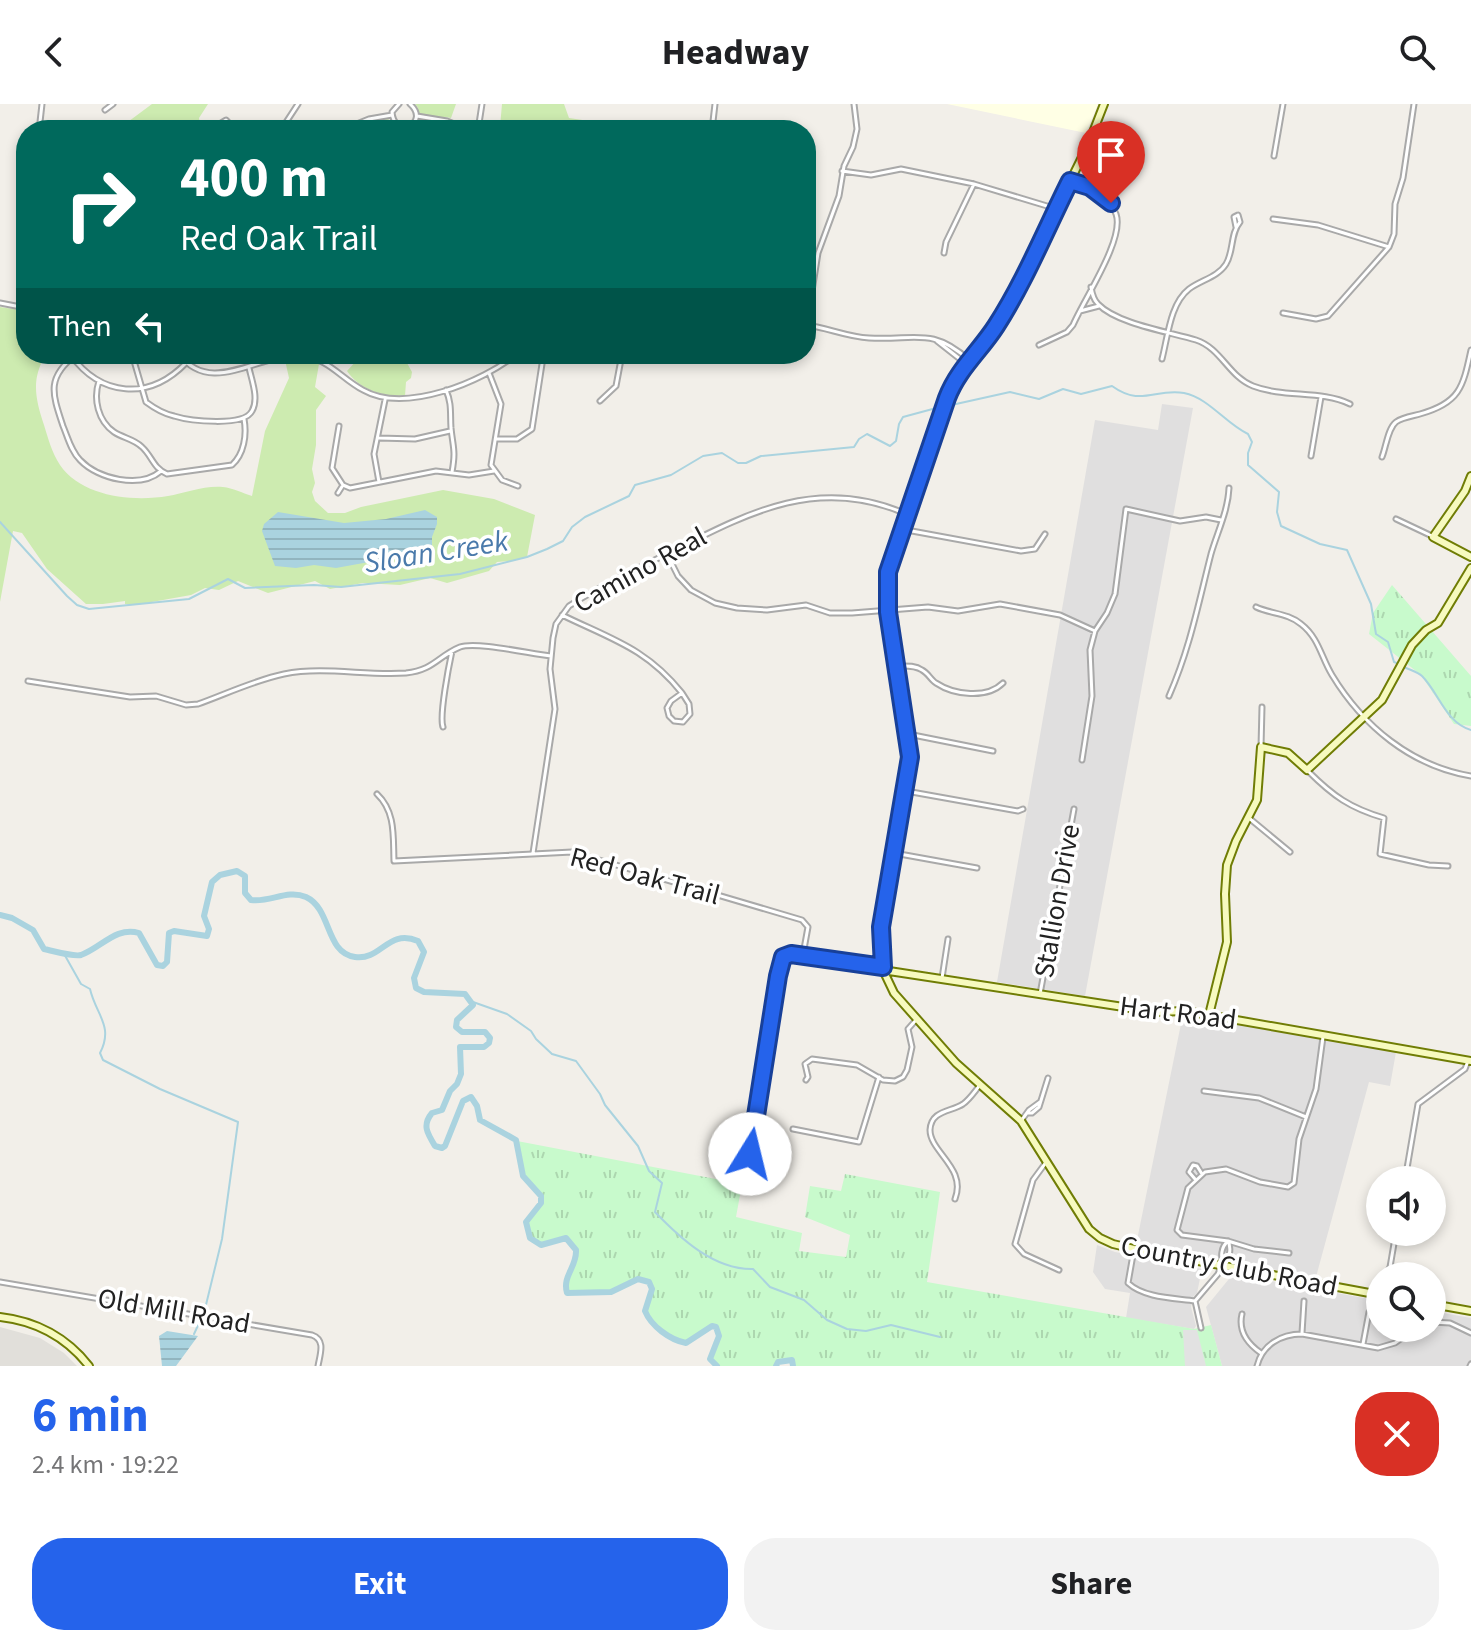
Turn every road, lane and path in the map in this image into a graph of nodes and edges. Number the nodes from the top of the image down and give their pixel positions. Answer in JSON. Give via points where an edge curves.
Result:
{"nodes":[{"id":1,"x":113,"y":104,"type":"edge"},
{"id":2,"x":399,"y":104,"type":"edge"},
{"id":3,"x":410,"y":104,"type":"edge"},
{"id":4,"x":854,"y":104,"type":"edge"},
{"id":5,"x":1104,"y":104,"type":"edge"},
{"id":6,"x":1283,"y":104,"type":"edge"},
{"id":7,"x":1414,"y":104,"type":"edge"},
{"id":8,"x":105,"y":110,"type":"dead end"},
{"id":9,"x":392,"y":115,"type":"junction"},
{"id":10,"x":417,"y":116,"type":"junction"},
{"id":11,"x":367,"y":120,"type":"edge"},
{"id":12,"x":394,"y":120,"type":"edge"},
{"id":13,"x":415,"y":120,"type":"edge"},
{"id":14,"x":438,"y":120,"type":"edge"},
{"id":15,"x":1274,"y":156,"type":"dead end"},
{"id":16,"x":842,"y":171,"type":"junction"},
{"id":17,"x":1072,"y":178,"type":"junction"},
{"id":18,"x":974,"y":184,"type":"junction"},
{"id":19,"x":1057,"y":209,"type":"junction"},
{"id":20,"x":1273,"y":219,"type":"dead end"},
{"id":21,"x":1236,"y":227,"type":"dead end"},
{"id":22,"x":1389,"y":247,"type":"junction"},
{"id":23,"x":944,"y":253,"type":"dead end"},
{"id":24,"x":816,"y":265,"type":"edge"},
{"id":25,"x":1091,"y":287,"type":"junction"},
{"id":26,"x":1099,"y":306,"type":"junction"},
{"id":27,"x":1079,"y":312,"type":"junction"},
{"id":28,"x":1283,"y":313,"type":"dead end"},
{"id":29,"x":816,"y":329,"type":"edge"},
{"id":30,"x":1168,"y":333,"type":"junction"},
{"id":31,"x":1039,"y":345,"type":"dead end"},
{"id":32,"x":1471,"y":350,"type":"edge"},
{"id":33,"x":1162,"y":359,"type":"dead end"},
{"id":34,"x":967,"y":362,"type":"junction"},
{"id":35,"x":65,"y":364,"type":"edge"},
{"id":36,"x":82,"y":364,"type":"edge"},
{"id":37,"x":135,"y":364,"type":"edge"},
{"id":38,"x":185,"y":364,"type":"edge"},
{"id":39,"x":188,"y":364,"type":"edge"},
{"id":40,"x":259,"y":364,"type":"edge"},
{"id":41,"x":326,"y":364,"type":"edge"},
{"id":42,"x":503,"y":364,"type":"edge"},
{"id":43,"x":542,"y":364,"type":"edge"},
{"id":44,"x":620,"y":364,"type":"edge"},
{"id":45,"x":249,"y":367,"type":"junction"},
{"id":46,"x":489,"y":373,"type":"junction"},
{"id":47,"x":99,"y":381,"type":"junction"},
{"id":48,"x":141,"y":389,"type":"junction"},
{"id":49,"x":445,"y":389,"type":"junction"},
{"id":50,"x":1321,"y":397,"type":"junction"},
{"id":51,"x":385,"y":399,"type":"junction"},
{"id":52,"x":600,"y":401,"type":"dead end"},
{"id":53,"x":1350,"y":404,"type":"dead end"},
{"id":54,"x":244,"y":419,"type":"junction"},
{"id":55,"x":339,"y":426,"type":"dead end"},
{"id":56,"x":451,"y":431,"type":"junction"},
{"id":57,"x":379,"y":438,"type":"junction"},
{"id":58,"x":496,"y":439,"type":"junction"},
{"id":59,"x":1311,"y":456,"type":"dead end"},
{"id":60,"x":1382,"y":457,"type":"dead end"},
{"id":61,"x":161,"y":471,"type":"junction"},
{"id":62,"x":494,"y":471,"type":"junction"},
{"id":63,"x":452,"y":472,"type":"junction"},
{"id":64,"x":1471,"y":476,"type":"edge"},
{"id":65,"x":379,"y":482,"type":"junction"},
{"id":66,"x":343,"y":485,"type":"junction"},
{"id":67,"x":518,"y":486,"type":"dead end"},
{"id":68,"x":1229,"y":488,"type":"dead end"},
{"id":69,"x":338,"y":493,"type":"dead end"},
{"id":70,"x":906,"y":514,"type":"junction"},
{"id":71,"x":1396,"y":519,"type":"dead end"},
{"id":72,"x":1221,"y":520,"type":"junction"},
{"id":73,"x":901,"y":529,"type":"junction"},
{"id":74,"x":1045,"y":534,"type":"dead end"},
{"id":75,"x":1433,"y":537,"type":"junction"},
{"id":76,"x":667,"y":554,"type":"junction"},
{"id":77,"x":1471,"y":557,"type":"edge"},
{"id":78,"x":1471,"y":568,"type":"edge"},
{"id":79,"x":1256,"y":607,"type":"dead end"},
{"id":80,"x":888,"y":612,"type":"junction"},
{"id":81,"x":562,"y":615,"type":"junction"},
{"id":82,"x":1095,"y":631,"type":"junction"},
{"id":83,"x":452,"y":651,"type":"junction"},
{"id":84,"x":551,"y":656,"type":"junction"},
{"id":85,"x":897,"y":666,"type":"junction"},
{"id":86,"x":28,"y":681,"type":"dead end"},
{"id":87,"x":1003,"y":683,"type":"dead end"},
{"id":88,"x":682,"y":693,"type":"junction"},
{"id":89,"x":1169,"y":696,"type":"dead end"},
{"id":90,"x":1262,"y":707,"type":"dead end"},
{"id":91,"x":1364,"y":716,"type":"junction"},
{"id":92,"x":443,"y":727,"type":"dead end"},
{"id":93,"x":908,"y":734,"type":"junction"},
{"id":94,"x":1261,"y":747,"type":"junction"},
{"id":95,"x":993,"y":751,"type":"dead end"},
{"id":96,"x":1082,"y":760,"type":"dead end"},
{"id":97,"x":1307,"y":770,"type":"junction"},
{"id":98,"x":1471,"y":776,"type":"edge"},
{"id":99,"x":906,"y":791,"type":"junction"},
{"id":100,"x":377,"y":794,"type":"dead end"},
{"id":101,"x":1023,"y":809,"type":"dead end"},
{"id":102,"x":1074,"y":809,"type":"dead end"},
{"id":103,"x":1249,"y":818,"type":"junction"},
{"id":104,"x":1290,"y":852,"type":"dead end"},
{"id":105,"x":533,"y":853,"type":"junction"},
{"id":106,"x":894,"y":853,"type":"junction"},
{"id":107,"x":1448,"y":866,"type":"dead end"},
{"id":108,"x":977,"y":868,"type":"dead end"},
{"id":109,"x":948,"y":939,"type":"dead end"},
{"id":110,"x":810,"y":956,"type":"junction"},
{"id":111,"x":884,"y":969,"type":"junction"},
{"id":112,"x":942,"y":978,"type":"junction"},
{"id":113,"x":1040,"y":994,"type":"junction"},
{"id":114,"x":1209,"y":1015,"type":"junction"},
{"id":115,"x":916,"y":1020,"type":"junction"},
{"id":116,"x":1323,"y":1036,"type":"junction"},
{"id":117,"x":1469,"y":1061,"type":"edge"},
{"id":118,"x":879,"y":1077,"type":"junction"},
{"id":119,"x":1048,"y":1078,"type":"dead end"},
{"id":120,"x":806,"y":1080,"type":"dead end"},
{"id":121,"x":980,"y":1085,"type":"junction"},
{"id":122,"x":1204,"y":1091,"type":"dead end"},
{"id":123,"x":1306,"y":1117,"type":"junction"},
{"id":124,"x":1021,"y":1121,"type":"junction"},
{"id":125,"x":793,"y":1129,"type":"dead end"},
{"id":126,"x":753,"y":1156,"type":"dead end"},
{"id":127,"x":1047,"y":1161,"type":"junction"},
{"id":128,"x":1407,"y":1166,"type":"edge"},
{"id":129,"x":1202,"y":1174,"type":"junction"},
{"id":130,"x":1195,"y":1179,"type":"junction"},
{"id":131,"x":955,"y":1199,"type":"dead end"},
{"id":132,"x":1228,"y":1241,"type":"junction"},
{"id":133,"x":1134,"y":1249,"type":"junction"},
{"id":134,"x":1289,"y":1253,"type":"dead end"},
{"id":135,"x":1223,"y":1266,"type":"junction"},
{"id":136,"x":1059,"y":1270,"type":"dead end"},
{"id":137,"x":0,"y":1282,"type":"edge"},
{"id":138,"x":1366,"y":1292,"type":"edge"},
{"id":139,"x":1195,"y":1301,"type":"junction"},
{"id":140,"x":1304,"y":1301,"type":"dead end"},
{"id":141,"x":1446,"y":1307,"type":"edge"},
{"id":142,"x":1471,"y":1311,"type":"edge"},
{"id":143,"x":1242,"y":1314,"type":"dead end"},
{"id":144,"x":0,"y":1317,"type":"edge"},
{"id":145,"x":1446,"y":1323,"type":"edge"},
{"id":146,"x":1201,"y":1328,"type":"dead end"},
{"id":147,"x":1366,"y":1329,"type":"edge"},
{"id":148,"x":1471,"y":1333,"type":"edge"},
{"id":149,"x":1302,"y":1334,"type":"junction"},
{"id":150,"x":1395,"y":1342,"type":"edge"},
{"id":151,"x":1363,"y":1346,"type":"junction"},
{"id":152,"x":1261,"y":1353,"type":"junction"},
{"id":153,"x":89,"y":1366,"type":"edge"},
{"id":154,"x":318,"y":1366,"type":"edge"},
{"id":155,"x":1257,"y":1366,"type":"edge"}],
"edges":[{"from":1,"to":8,"type":"street"},
{"from":2,"to":9,"type":"street"},
{"from":3,"to":10,"type":"street"},
{"from":4,"to":16,"type":"street","via":[[857,129]]},
{"from":5,"to":17,"type":"main road","name":"Country Club Road"},
{"from":6,"to":15,"type":"street"},
{"from":7,"to":22,"type":"street"},
{"from":9,"to":11,"type":"street"},
{"from":9,"to":12,"type":"street"},
{"from":10,"to":13,"type":"street"},
{"from":10,"to":14,"type":"street"},
{"from":16,"to":18,"type":"street","via":[[871,175],[901,169]]},
{"from":16,"to":24,"type":"street"},
{"from":17,"to":19,"type":"main road","name":"Country Club Road"},
{"from":17,"to":25,"type":"street","via":[[1111,203],[1118,223]]},
{"from":18,"to":19,"type":"street"},
{"from":18,"to":23,"type":"street"},
{"from":19,"to":34,"type":"main road","name":"Country Club Road","via":[[1009,305]]},
{"from":20,"to":22,"type":"street","via":[[1327,227]]},
{"from":21,"to":30,"type":"street","via":[[1226,264],[1182,296]]},
{"from":22,"to":28,"type":"street","via":[[1328,316]]},
{"from":25,"to":26,"type":"street"},
{"from":25,"to":27,"type":"street"},
{"from":26,"to":27,"type":"street"},
{"from":26,"to":30,"type":"street"},
{"from":27,"to":31,"type":"street","via":[[1067,332]]},
{"from":29,"to":34,"type":"street","via":[[865,338],[934,339],[955,347]]},
{"from":30,"to":33,"type":"street"},
{"from":30,"to":50,"type":"street","via":[[1207,346],[1254,387]]},
{"from":32,"to":60,"type":"street","via":[[1459,392],[1440,408],[1397,421]]},
{"from":34,"to":70,"type":"main road","name":"Country Club Road","via":[[947,398]]},
{"from":35,"to":61,"type":"street","via":[[53,389],[76,455],[121,479],[147,480]]},
{"from":36,"to":47,"type":"street"},
{"from":37,"to":48,"type":"street"},
{"from":38,"to":48,"type":"street","via":[[169,378]]},
{"from":39,"to":45,"type":"street","via":[[215,374]]},
{"from":40,"to":45,"type":"street"},
{"from":41,"to":51,"type":"street","via":[[360,389]]},
{"from":42,"to":46,"type":"street"},
{"from":43,"to":58,"type":"street","via":[[532,429],[517,439]]},
{"from":44,"to":52,"type":"street","via":[[616,386]]},
{"from":45,"to":54,"type":"street","via":[[255,402]]},
{"from":46,"to":49,"type":"street"},
{"from":46,"to":58,"type":"street","via":[[501,404]]},
{"from":47,"to":48,"type":"street"},
{"from":47,"to":61,"type":"street","via":[[96,400],[105,423],[141,446]]},
{"from":48,"to":54,"type":"street","via":[[149,404],[175,416]]},
{"from":49,"to":51,"type":"street","via":[[411,400]]},
{"from":49,"to":56,"type":"street","via":[[452,403]]},
{"from":50,"to":53,"type":"street"},
{"from":50,"to":59,"type":"street"},
{"from":51,"to":57,"type":"street"},
{"from":54,"to":61,"type":"street","via":[[242,452],[234,467],[175,475]]},
{"from":55,"to":66,"type":"street","via":[[332,468]]},
{"from":56,"to":57,"type":"street","via":[[415,439]]},
{"from":56,"to":63,"type":"street","via":[[456,450]]},
{"from":57,"to":65,"type":"street","via":[[373,463]]},
{"from":58,"to":62,"type":"street"},
{"from":62,"to":63,"type":"street"},
{"from":62,"to":67,"type":"street"},
{"from":63,"to":65,"type":"street"},
{"from":64,"to":75,"type":"main road"},
{"from":65,"to":66,"type":"street"},
{"from":66,"to":69,"type":"street"},
{"from":68,"to":72,"type":"street"},
{"from":70,"to":73,"type":"main road","name":"Country Club Road"},
{"from":70,"to":76,"type":"street","name":"Camino Real","via":[[851,497],[800,501],[741,517]]},
{"from":71,"to":75,"type":"street"},
{"from":72,"to":82,"type":"street","via":[[1180,521],[1126,509],[1115,594]]},
{"from":72,"to":89,"type":"street","via":[[1185,659]]},
{"from":73,"to":74,"type":"street","via":[[1021,551],[1035,549]]},
{"from":73,"to":80,"type":"main road","name":"Country Club Road","via":[[888,572]]},
{"from":75,"to":77,"type":"main road"},
{"from":76,"to":80,"type":"street","via":[[691,590],[724,606]]},
{"from":76,"to":81,"type":"street","name":"Camino Real","via":[[585,596]]},
{"from":78,"to":91,"type":"main road","via":[[1438,623],[1422,634],[1382,700]]},
{"from":79,"to":91,"type":"street","via":[[1292,617],[1316,638],[1344,695]]},
{"from":80,"to":82,"type":"street","via":[[1000,604],[1060,615]]},
{"from":80,"to":85,"type":"main road","name":"Country Club Road"},
{"from":81,"to":84,"type":"street","name":"Camino Real"},
{"from":81,"to":88,"type":"street","via":[[621,641],[661,669]]},
{"from":82,"to":96,"type":"street"},
{"from":83,"to":84,"type":"street","via":[[470,645]]},
{"from":83,"to":86,"type":"street","via":[[430,668],[409,673],[284,674],[186,705],[156,696],[130,697]]},
{"from":83,"to":92,"type":"street","via":[[440,718]]},
{"from":84,"to":105,"type":"street","name":"Camino Real","via":[[555,709]]},
{"from":85,"to":87,"type":"street","via":[[922,670],[933,682],[955,690],[987,694]]},
{"from":85,"to":93,"type":"main road","name":"Country Club Road"},
{"from":88,"to":88,"type":"street","via":[[690,714],[686,721],[674,721],[667,708]]},
{"from":90,"to":94,"type":"street"},
{"from":91,"to":97,"type":"main road"},
{"from":91,"to":98,"type":"street","via":[[1416,759]]},
{"from":93,"to":95,"type":"street"},
{"from":93,"to":99,"type":"main road","name":"Country Club Road"},
{"from":94,"to":97,"type":"main road","via":[[1288,753]]},
{"from":94,"to":103,"type":"main road","via":[[1260,790]]},
{"from":97,"to":107,"type":"street","via":[[1358,811],[1384,818],[1380,854]]},
{"from":99,"to":101,"type":"street"},
{"from":99,"to":106,"type":"main road","name":"Country Club Road"},
{"from":100,"to":105,"type":"street","name":"Red Oak Trail","via":[[391,816],[394,861]]},
{"from":102,"to":113,"type":"street","name":"Stallion Drive"},
{"from":103,"to":104,"type":"street"},
{"from":103,"to":114,"type":"main road","via":[[1227,865],[1227,942]]},
{"from":105,"to":110,"type":"street","name":"Red Oak Trail","via":[[575,852],[802,920],[808,927],[804,951]]},
{"from":106,"to":108,"type":"street"},
{"from":106,"to":111,"type":"main road","name":"Country Club Road","via":[[881,927]]},
{"from":109,"to":112,"type":"street"},
{"from":110,"to":111,"type":"street"},
{"from":110,"to":126,"type":"street","via":[[789,954],[780,965],[751,1137]]},
{"from":111,"to":112,"type":"main road","name":"Hart Road"},
{"from":111,"to":115,"type":"main road","name":"Country Club Road","via":[[894,993]]},
{"from":112,"to":113,"type":"main road","name":"Hart Road"},
{"from":113,"to":114,"type":"main road","name":"Hart Road"},
{"from":114,"to":116,"type":"main road","name":"Hart Road"},
{"from":115,"to":118,"type":"street","via":[[908,1029],[912,1047],[905,1073],[895,1081]]},
{"from":115,"to":121,"type":"main road","name":"Country Club Road"},
{"from":116,"to":117,"type":"main road","name":"Hart Road"},
{"from":116,"to":123,"type":"street","via":[[1316,1089]]},
{"from":117,"to":128,"type":"street","via":[[1418,1104]]},
{"from":118,"to":120,"type":"street","via":[[857,1065],[812,1059],[805,1064]]},
{"from":118,"to":125,"type":"street","via":[[859,1142]]},
{"from":119,"to":124,"type":"street","via":[[1039,1107]]},
{"from":121,"to":124,"type":"main road","name":"Country Club Road"},
{"from":121,"to":131,"type":"street","via":[[965,1103],[938,1114],[931,1125],[932,1137],[955,1176]]},
{"from":122,"to":123,"type":"street","via":[[1259,1098]]},
{"from":123,"to":129,"type":"street","via":[[1291,1186],[1226,1169]]},
{"from":124,"to":127,"type":"main road","name":"Country Club Road"},
{"from":127,"to":133,"type":"main road","name":"Country Club Road","via":[[1089,1229]]},
{"from":127,"to":136,"type":"street","via":[[1033,1180],[1015,1244],[1022,1253]]},
{"from":129,"to":130,"type":"street"},
{"from":129,"to":130,"type":"street","via":[[1193,1165],[1189,1172]]},
{"from":130,"to":132,"type":"street","via":[[1186,1192],[1177,1232]]},
{"from":132,"to":134,"type":"street"},
{"from":132,"to":135,"type":"street"},
{"from":133,"to":135,"type":"main road","name":"Country Club Road"},
{"from":133,"to":139,"type":"street","via":[[1128,1283],[1145,1293]]},
{"from":135,"to":138,"type":"main road","name":"Country Club Road"},
{"from":135,"to":139,"type":"street"},
{"from":137,"to":154,"type":"street","name":"Old Mill Road","via":[[312,1335],[321,1344]]},
{"from":139,"to":146,"type":"street"},
{"from":140,"to":149,"type":"street"},
{"from":141,"to":142,"type":"main road"},
{"from":143,"to":152,"type":"street","via":[[1245,1336]]},
{"from":144,"to":153,"type":"main road","via":[[50,1332]]},
{"from":145,"to":148,"type":"street"},
{"from":147,"to":151,"type":"street"},
{"from":149,"to":151,"type":"street"},
{"from":149,"to":152,"type":"street","via":[[1276,1340]]},
{"from":150,"to":151,"type":"street"},
{"from":152,"to":155,"type":"street"}]}
